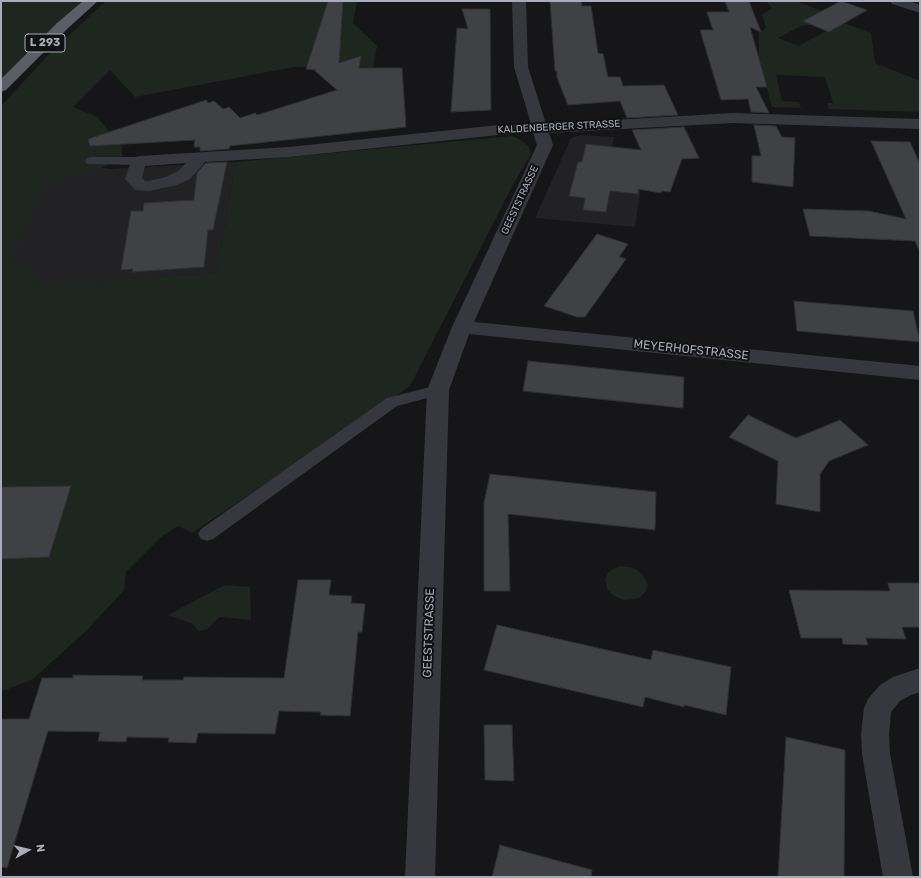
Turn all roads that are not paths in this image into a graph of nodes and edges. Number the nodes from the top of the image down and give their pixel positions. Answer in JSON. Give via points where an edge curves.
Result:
{"nodes":[{"id":1,"x":90,"y":1,"type":"edge"},
{"id":2,"x":519,"y":1,"type":"edge"},
{"id":3,"x":897,"y":1,"type":"edge"},
{"id":4,"x":920,"y":9,"type":"edge"},
{"id":5,"x":1,"y":87,"type":"edge"},
{"id":6,"x":920,"y":124,"type":"edge"},
{"id":7,"x":540,"y":128,"type":"junction"},
{"id":8,"x":200,"y":158,"type":"junction"},
{"id":9,"x":91,"y":160,"type":"dead end"},
{"id":10,"x":139,"y":161,"type":"junction"},
{"id":11,"x":462,"y":327,"type":"junction"},
{"id":12,"x":920,"y":373,"type":"edge"},
{"id":13,"x":438,"y":390,"type":"junction"},
{"id":14,"x":207,"y":534,"type":"dead end"},
{"id":15,"x":920,"y":680,"type":"edge"},
{"id":16,"x":420,"y":877,"type":"edge"},
{"id":17,"x":898,"y":877,"type":"edge"}],
"edges":[{"from":1,"to":5,"type":"highway","number":"L 293"},
{"from":2,"to":7,"type":"street","name":"GEESTSTRASSE","via":[[521,67]]},
{"from":3,"to":4,"type":"street"},
{"from":6,"to":7,"type":"street","name":"KALDENBERGER STRASSE","via":[[733,118]]},
{"from":7,"to":8,"type":"street","name":"KALDENBERGER STRASSE"},
{"from":7,"to":11,"type":"street","name":"GEESTSTRASSE","via":[[545,145]]},
{"from":8,"to":10,"type":"street","name":"KALDENBERGER STRASSE"},
{"from":8,"to":10,"type":"street","via":[[184,175],[149,186],[141,186],[133,179]]},
{"from":9,"to":10,"type":"lane"},
{"from":11,"to":12,"type":"street","name":"MEYERHOFSTRASSE"},
{"from":11,"to":13,"type":"street","name":"GEESTSTRASSE"},
{"from":13,"to":14,"type":"lane","via":[[392,402]]},
{"from":13,"to":16,"type":"street","name":"GEESTSTRASSE"},
{"from":15,"to":17,"type":"street","via":[[903,685],[890,693],[878,708],[875,734],[876,754]]}]}
